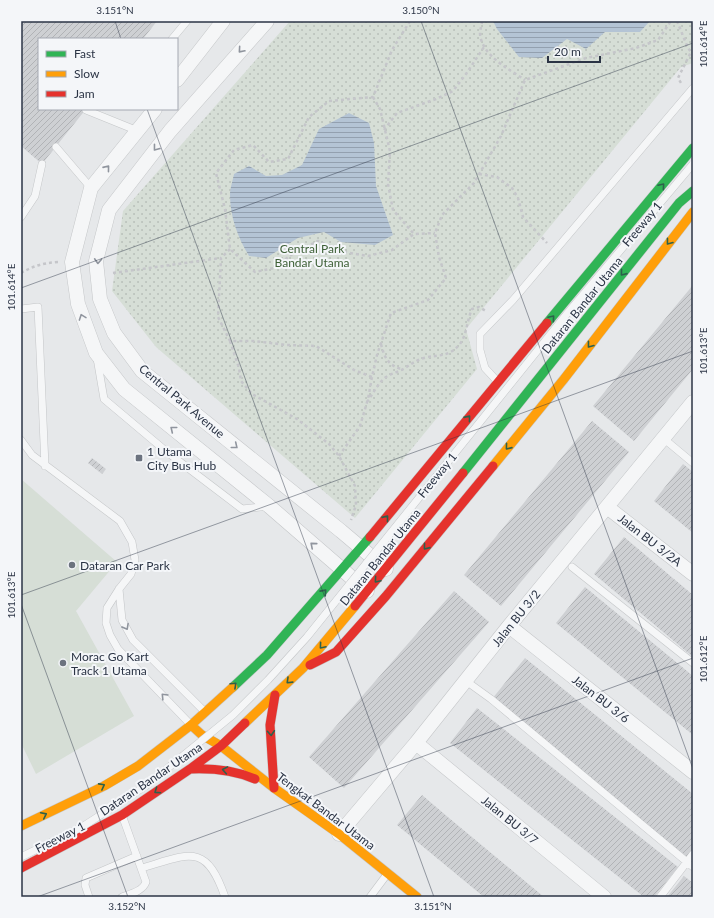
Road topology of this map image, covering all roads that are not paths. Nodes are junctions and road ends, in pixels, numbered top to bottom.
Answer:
1 (186, 21) edge
2 (223, 21) edge
3 (267, 21) edge
4 (173, 38) edge
5 (178, 79) edge
6 (692, 89) edge
7 (86, 110) edge
8 (151, 110) edge
9 (138, 131) junction
10 (56, 147) dead end
11 (693, 148) edge
12 (42, 164) dead end
13 (693, 164) edge
14 (91, 188) junction
15 (693, 190) edge
16 (692, 204) edge
17 (21, 216) edge
18 (626, 281) dead end
19 (21, 309) edge
20 (96, 353) junction
21 (498, 382) junction
22 (693, 402) edge
23 (663, 438) junction
24 (21, 440) edge
25 (693, 463) edge
26 (45, 466) junction
27 (269, 506) junction
28 (607, 507) junction
29 (427, 519) junction
30 (361, 548) junction
31 (572, 567) dead end
32 (386, 569) junction
33 (343, 570) junction
34 (693, 574) edge
35 (119, 589) junction
36 (367, 591) junction
37 (509, 626) junction
38 (693, 663) edge
39 (303, 668) junction
40 (466, 681) junction
41 (275, 695) junction
42 (209, 718) junction
43 (191, 725) junction
44 (416, 743) junction
45 (221, 746) junction
46 (190, 770) junction
47 (693, 772) edge
48 (274, 788) junction
49 (122, 815) junction
50 (21, 826) edge
51 (339, 834) junction
52 (693, 854) edge
53 (137, 856) junction
54 (21, 857) edge
55 (690, 864) edge
56 (21, 868) edge
57 (142, 868) junction
58 (388, 873) junction
59 (89, 897) edge
60 (122, 897) edge
61 (225, 897) edge
62 (370, 897) edge
63 (417, 897) edge
64 (604, 897) edge
65 (660, 897) edge

1 - 4 lane
2 - 5 street
3 -> 30 street, Central Park Avenue
6 - 21 lane
7 - 9 lane
8 - 9 street
14 -> 9 street
10 - 14 lane
21 -> 11 main road, Dataran Bandar Utama
12 - 17 lane
13 - 54 lane, Freeway 1, bridge
20 -> 14 street
15 -> 29 main road, Dataran Bandar Utama
16 -> 39 main road
18 - 29 lane
19 - 26 lane
27 -> 20 street
20 - 27 lane
30 -> 21 main road, Dataran Bandar Utama
22 - 23 street, Jalan BU 3/2
23 - 25 lane
23 - 28 street, Jalan BU 3/2
24 - 26 lane
26 - 35 lane
33 -> 27 street
28 - 34 street, Jalan BU 3/2A
28 - 37 street, Jalan BU 3/2
29 - 32 main road, Dataran Bandar Utama
30 - 32 street, Central Park Avenue
30 - 33 main road, Dataran Bandar Utama
31 - 38 lane
32 -> 36 main road, Dataran Bandar Utama
33 - 36 street
42 -> 33 main road, Dataran Bandar Utama
35 -> 42 lane
43 -> 35 lane
36 -> 39 main road, Dataran Bandar Utama
37 - 40 street, Jalan BU 3/2
37 - 47 street, Jalan BU 3/6
39 -> 41 main road, Dataran Bandar Utama
40 - 44 street, Jalan BU 3/2
40 - 55 lane
41 - 45 main road, Dataran Bandar Utama
41 -> 48 main road
42 - 43 main road, Dataran Bandar Utama
42 - 45 main road
43 - 45 main road, Tengkat Bandar Utama
50 -> 43 main road, Dataran Bandar Utama
44 - 51 street, Jalan BU 3/2
44 - 64 street, Jalan BU 3/7
45 - 46 main road, Dataran Bandar Utama
45 - 48 main road, Tengkat Bandar Utama
48 -> 46 main road
46 -> 49 main road, Dataran Bandar Utama
48 - 51 main road, Tengkat Bandar Utama
49 - 53 lane
49 - 56 main road, Dataran Bandar Utama
51 - 58 main road, Tengkat Bandar Utama
52 - 55 lane
53 - 57 lane
53 - 59 lane
55 - 65 lane
57 - 60 lane
57 - 61 lane
58 - 62 lane
58 - 63 main road, Tengkat Bandar Utama

